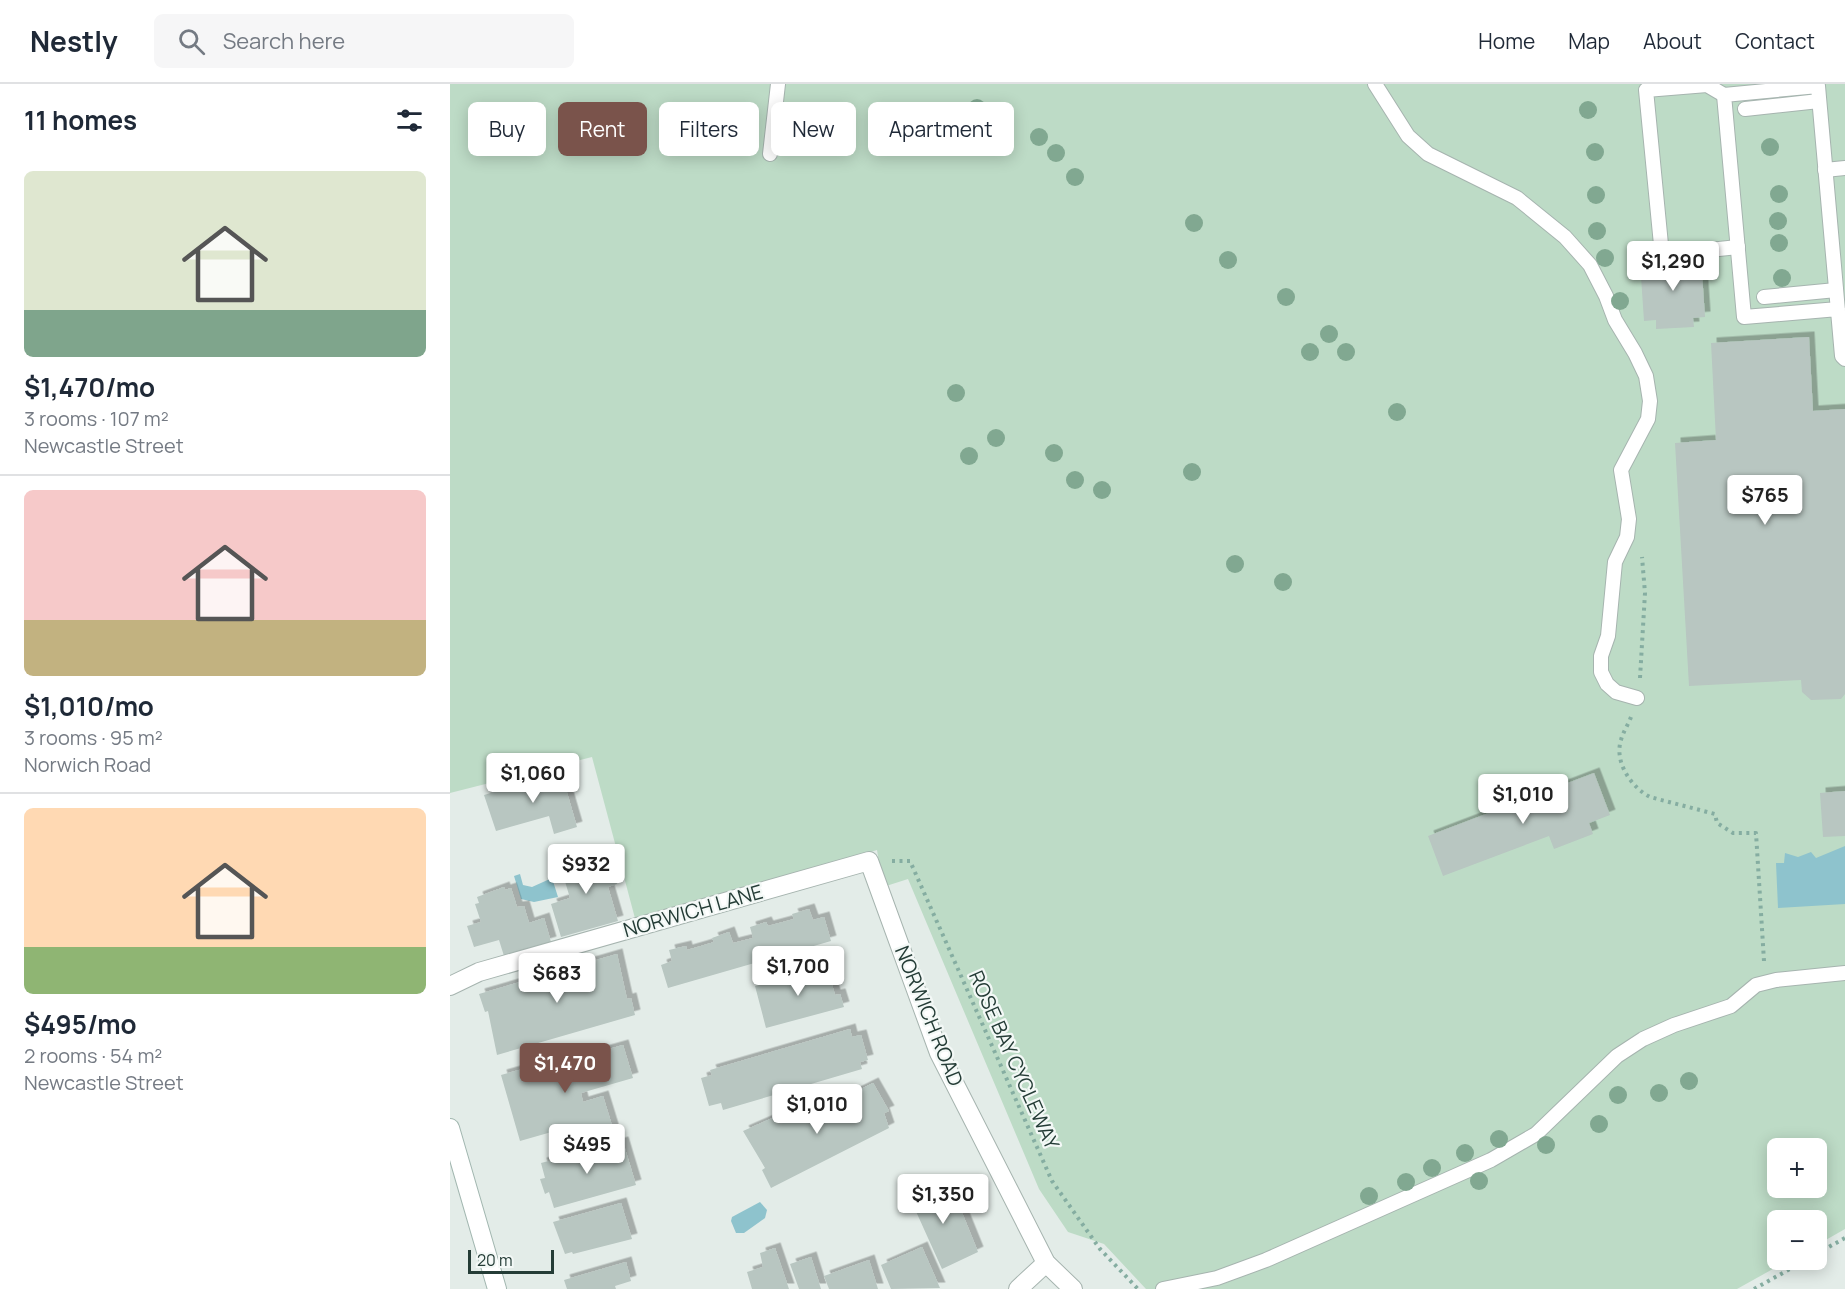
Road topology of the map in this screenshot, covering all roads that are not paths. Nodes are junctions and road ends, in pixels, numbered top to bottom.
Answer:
1 (778, 84) edge
2 (1375, 84) edge
3 (1724, 95) junction
4 (1819, 101) junction
5 (1745, 108) dead end
6 (770, 154) dead end
7 (1845, 168) edge
8 (1826, 170) junction
9 (1738, 247) junction
10 (1836, 290) junction
11 (1764, 297) dead end
12 (1838, 309) junction
13 (1845, 360) edge
14 (1637, 698) road end
15 (869, 861) joint
16 (1845, 973) edge
17 (450, 986) edge
18 (450, 1128) edge
19 (1046, 1263) junction
20 (497, 1289) edge
21 (1018, 1289) edge
22 (1073, 1289) edge
23 (1163, 1289) edge

1 - 6 lane
2 - 14 lane
3 - 4 lane
3 - 9 lane
3 - 9 lane
4 - 5 lane
4 - 8 lane
7 - 8 lane
8 - 10 lane
9 - 12 lane
10 - 11 lane
10 - 12 lane
12 - 13 lane
15 - 17 street, NORWICH LANE
15 - 19 street, NORWICH ROAD
16 - 23 lane
18 - 20 street
19 - 21 street
19 - 22 street, NORWICH ROAD

